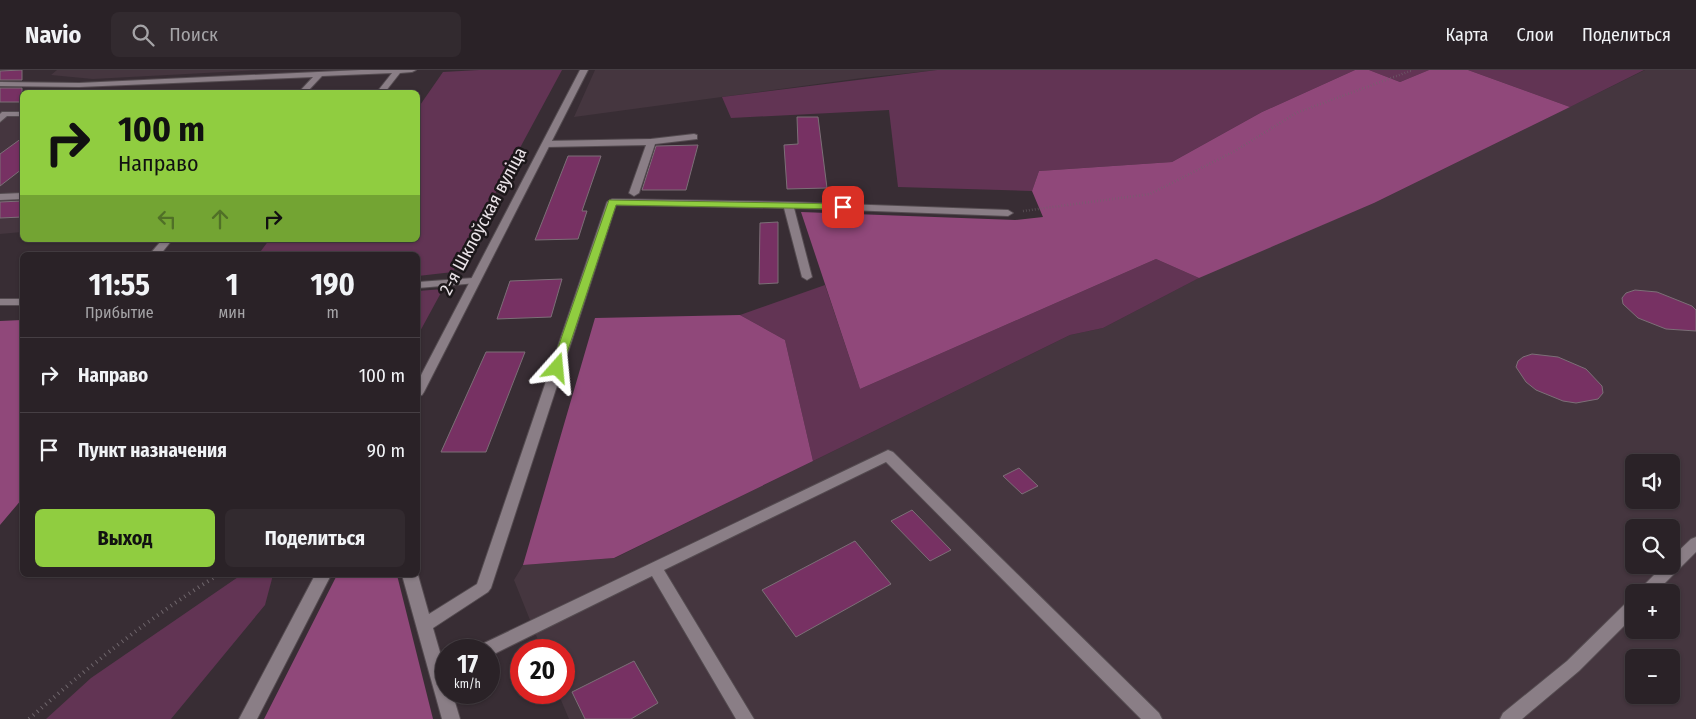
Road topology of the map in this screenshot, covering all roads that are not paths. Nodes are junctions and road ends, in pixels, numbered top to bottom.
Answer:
1 (167, 70) edge
2 (398, 70) edge
3 (412, 70) edge
4 (584, 70) edge
5 (276, 72) edge
6 (321, 73) junction
7 (155, 80) junction
8 (0, 84) edge
9 (79, 85) junction
10 (70, 90) edge
11 (305, 90) edge
12 (383, 90) edge
13 (20, 114) edge
14 (0, 119) edge
15 (694, 137) dead end
16 (651, 142) junction
17 (546, 144) junction
18 (634, 193) dead end
19 (20, 196) edge
20 (0, 197) edge
21 (788, 205) junction
22 (1008, 213) road end
23 (165, 242) edge
24 (157, 252) edge
25 (807, 277) dead end
26 (473, 281) junction
27 (420, 285) edge
28 (0, 302) edge
29 (20, 302) edge
30 (420, 388) edge
31 (1696, 543) edge
32 (655, 568) junction
33 (322, 577) edge
34 (411, 577) edge
35 (1655, 584) edge
36 (1625, 615) edge
37 (424, 626) junction
38 (500, 643) edge
39 (435, 654) edge
40 (448, 704) edge
41 (248, 719) edge
42 (451, 719) edge
43 (745, 719) edge
44 (1154, 719) edge
45 (1509, 719) edge

1 - 7 street
2 - 3 street
2 - 6 street
2 - 12 street
4 - 17 street, 2-я Шклоўская вуліца
5 - 6 street
5 - 7 street
6 - 11 street
7 - 9 street
8 - 9 street
9 - 10 street
13 - 14 street
15 - 16 street
16 - 17 street
16 - 18 street
17 - 26 street, 2-я Шклоўская вуліца
19 - 20 street
21 - 22 street
21 - 25 street
21 - 37 street
23 - 24 street
26 - 27 street
26 - 30 street, 2-я Шклоўская вуліца
28 - 29 street
31 - 35 street
32 - 38 street
32 - 43 street
32 - 44 street
33 - 41 street
34 - 37 street
36 - 45 street
37 - 39 street
40 - 42 street

